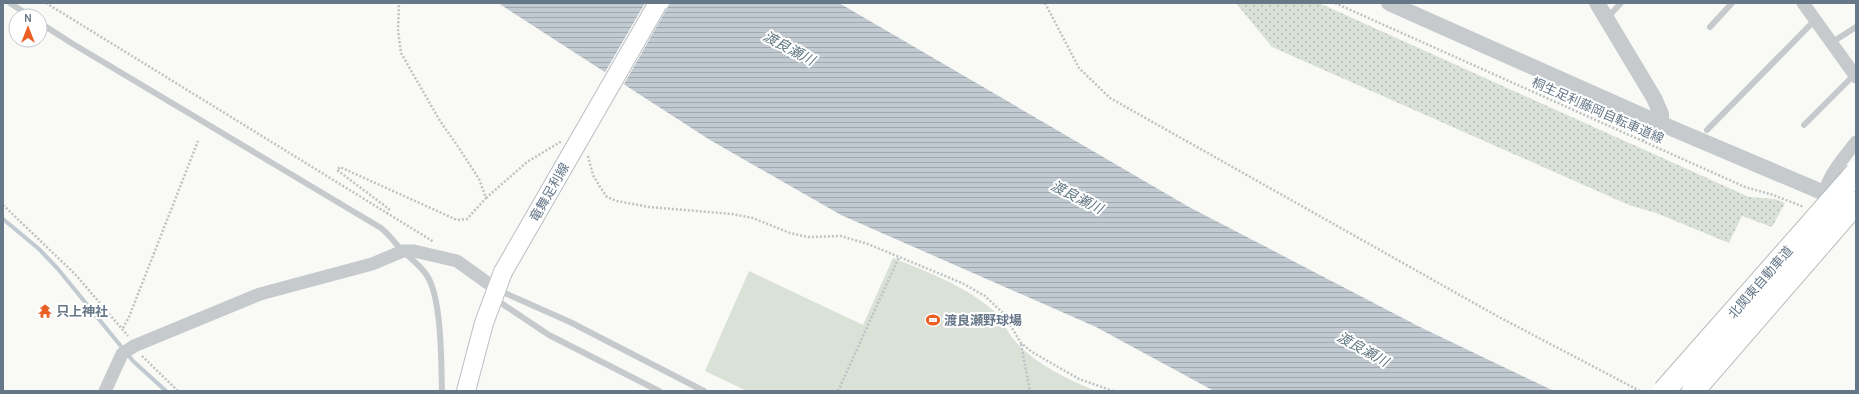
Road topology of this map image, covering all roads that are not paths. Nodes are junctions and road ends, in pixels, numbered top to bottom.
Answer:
1 (658, 3) edge
2 (1388, 3) edge
3 (1597, 3) edge
4 (1621, 3) edge
5 (1732, 3) edge
6 (1803, 3) edge
7 (1606, 18) junction
8 (1814, 21) junction
9 (1710, 27) dead end
10 (1856, 27) edge
11 (48, 28) edge
12 (1831, 43) junction
13 (1855, 76) edge
14 (1661, 124) junction
15 (1804, 125) dead end
16 (1707, 130) dead end
17 (1856, 142) edge
18 (1856, 173) edge
19 (1832, 174) junction
20 (1856, 183) edge
21 (1824, 194) junction
22 (1856, 203) edge
23 (1856, 207) edge
24 (403, 251) junction
25 (496, 289) junction
26 (105, 391) edge
27 (442, 391) edge
28 (466, 391) edge
29 (659, 391) edge
30 (704, 391) edge
31 (1664, 391) edge
32 (1693, 391) edge

1 - 25 main road, 竜舞足利線, bridge
2 - 14 street
3 - 7 street
4 - 7 lane
5 - 9 lane
6 - 8 street
7 - 14 street
8 - 12 street
8 - 16 lane
10 - 12 lane
11 - 24 lane
12 - 13 street
13 - 15 lane
14 - 21 street
17 - 19 street
18 - 31 highway, 北関東自動車道, bridge
19 - 20 lane
19 - 21 street
21 - 23 street
22 - 32 highway, 北関東自動車道, bridge
24 - 25 street
24 - 26 street
24 - 27 lane
25 - 28 main road, 竜舞足利線
25 - 29 lane
25 - 30 lane

